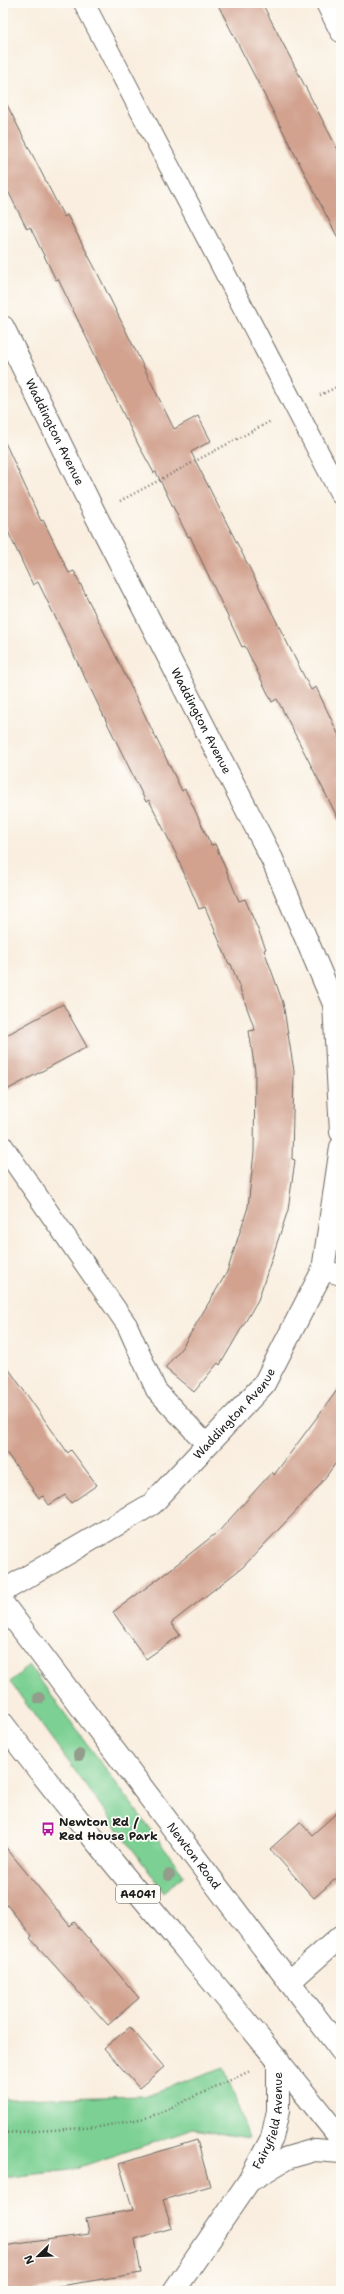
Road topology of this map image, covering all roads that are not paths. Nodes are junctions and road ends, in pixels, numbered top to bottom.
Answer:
1 (84, 3) edge
2 (327, 3) edge
3 (341, 31) edge
4 (3, 327) edge
5 (341, 495) edge
6 (341, 1132) edge
7 (3, 1146) edge
8 (341, 1148) edge
9 (332, 1273) edge
10 (207, 1445) junction
11 (3, 1591) edge
12 (3, 1604) edge
13 (3, 1711) edge
14 (9, 1732) edge
15 (341, 1936) edge
16 (289, 1982) junction
17 (341, 2050) edge
18 (278, 2059) junction
19 (341, 2139) edge
20 (341, 2152) edge
21 (249, 2181) junction
22 (174, 2291) edge

1 - 5 lane
2 - 3 main road
4 - 6 main road, Waddington Avenue
7 - 10 lane
8 - 9 main road, Waddington Avenue
9 - 10 main road, Waddington Avenue
10 - 11 main road, Waddington Avenue
12 - 16 main road, Newton Road
13 - 14 main road
14 - 18 main road, A4041
15 - 16 main road
16 - 17 main road, Newton Road
18 - 19 main road, A4041
18 - 21 main road, Fairyfield Avenue
20 - 21 main road, Fairyfield Avenue
21 - 22 main road, Fairyfield Avenue

